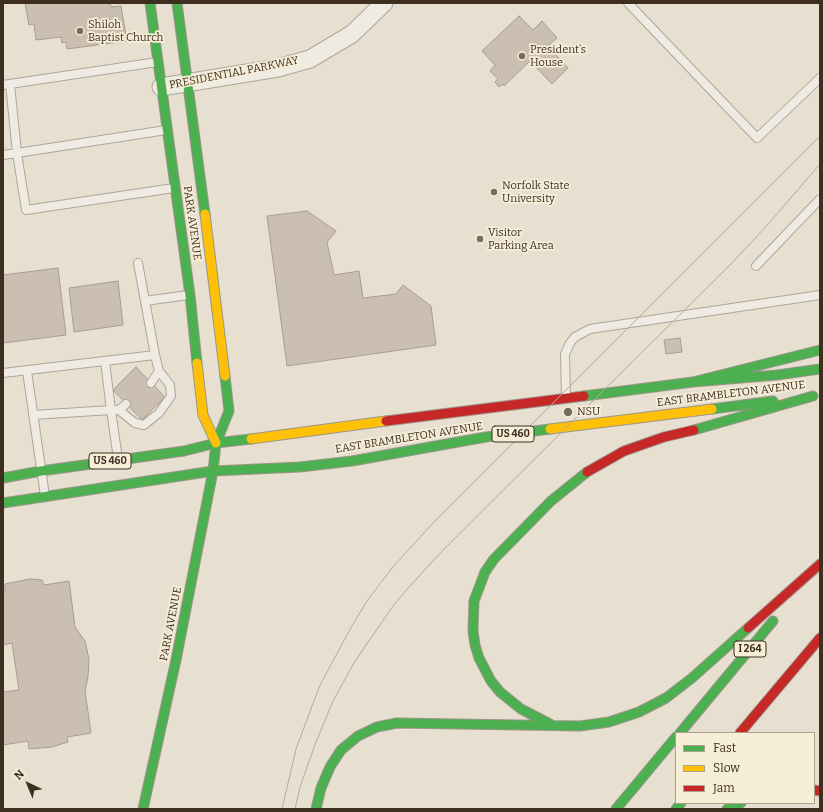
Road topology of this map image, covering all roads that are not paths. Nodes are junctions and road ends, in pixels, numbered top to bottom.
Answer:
1 (150, 3) edge
2 (178, 3) edge
3 (384, 3) edge
4 (628, 3) edge
5 (158, 62) junction
6 (820, 78) edge
7 (188, 83) junction
8 (7, 84) edge
9 (162, 87) junction
10 (167, 130) junction
11 (17, 153) junction
12 (3, 155) edge
13 (175, 188) junction
14 (820, 199) edge
15 (138, 263) dead end
16 (756, 266) dead end
17 (190, 295) junction
18 (820, 295) edge
19 (146, 301) junction
20 (820, 350) edge
21 (155, 355) junction
22 (105, 361) junction
23 (820, 369) edge
24 (26, 371) junction
25 (159, 371) junction
26 (3, 374) edge
27 (151, 382) dead end
28 (693, 382) junction
29 (817, 396) edge
30 (566, 398) junction
31 (126, 404) dead end
32 (115, 410) junction
33 (33, 415) junction
34 (216, 443) junction
35 (118, 460) junction
36 (41, 471) junction
37 (213, 471) junction
38 (3, 478) edge
39 (45, 497) junction
40 (3, 503) edge
41 (820, 565) edge
42 (820, 638) edge
43 (553, 726) junction
44 (681, 732) edge
45 (741, 732) edge
46 (675, 738) edge
47 (739, 804) edge
48 (143, 809) edge
49 (316, 809) edge
50 (616, 809) edge
51 (727, 809) edge

1 - 5 main road, PARK AVENUE
2 - 7 main road, PARK AVENUE
3 - 7 street, PRESIDENTIAL PARKWAY
4 - 6 lane
5 - 8 lane
5 - 9 main road, PARK AVENUE
7 - 9 street, PRESIDENTIAL PARKWAY
7 - 34 main road, PARK AVENUE
8 - 11 lane
9 - 10 main road, PARK AVENUE
10 - 11 lane
10 - 13 main road, PARK AVENUE
11 - 12 lane
11 - 13 lane
13 - 17 main road, PARK AVENUE
14 - 16 lane
15 - 19 lane
17 - 19 lane
17 - 34 main road, PARK AVENUE
18 - 30 lane
19 - 21 lane
20 - 28 main road
21 - 22 lane
21 - 25 lane
22 - 24 lane
22 - 32 lane
23 - 28 main road, EAST BRAMBLETON AVENUE / US 460
24 - 26 lane
24 - 33 lane
25 - 27 lane
25 - 32 lane
28 - 30 main road, EAST BRAMBLETON AVENUE / US 460
29 - 37 main road, EAST BRAMBLETON AVENUE / US 460
29 - 43 main road
30 - 34 main road, EAST BRAMBLETON AVENUE / US 460
31 - 32 lane
32 - 33 lane
32 - 35 lane
33 - 36 lane
34 - 35 main road, EAST BRAMBLETON AVENUE / US 460
34 - 37 main road, PARK AVENUE
35 - 36 main road, EAST BRAMBLETON AVENUE / US 460
36 - 38 main road, EAST BRAMBLETON AVENUE / US 460
36 - 39 lane
37 - 39 main road, EAST BRAMBLETON AVENUE / US 460
37 - 48 main road, PARK AVENUE
39 - 40 main road, EAST BRAMBLETON AVENUE / US 460
41 - 43 main road
41 - 44 main road, I 264
42 - 45 main road
43 - 49 main road
46 - 50 main road
47 - 51 main road

